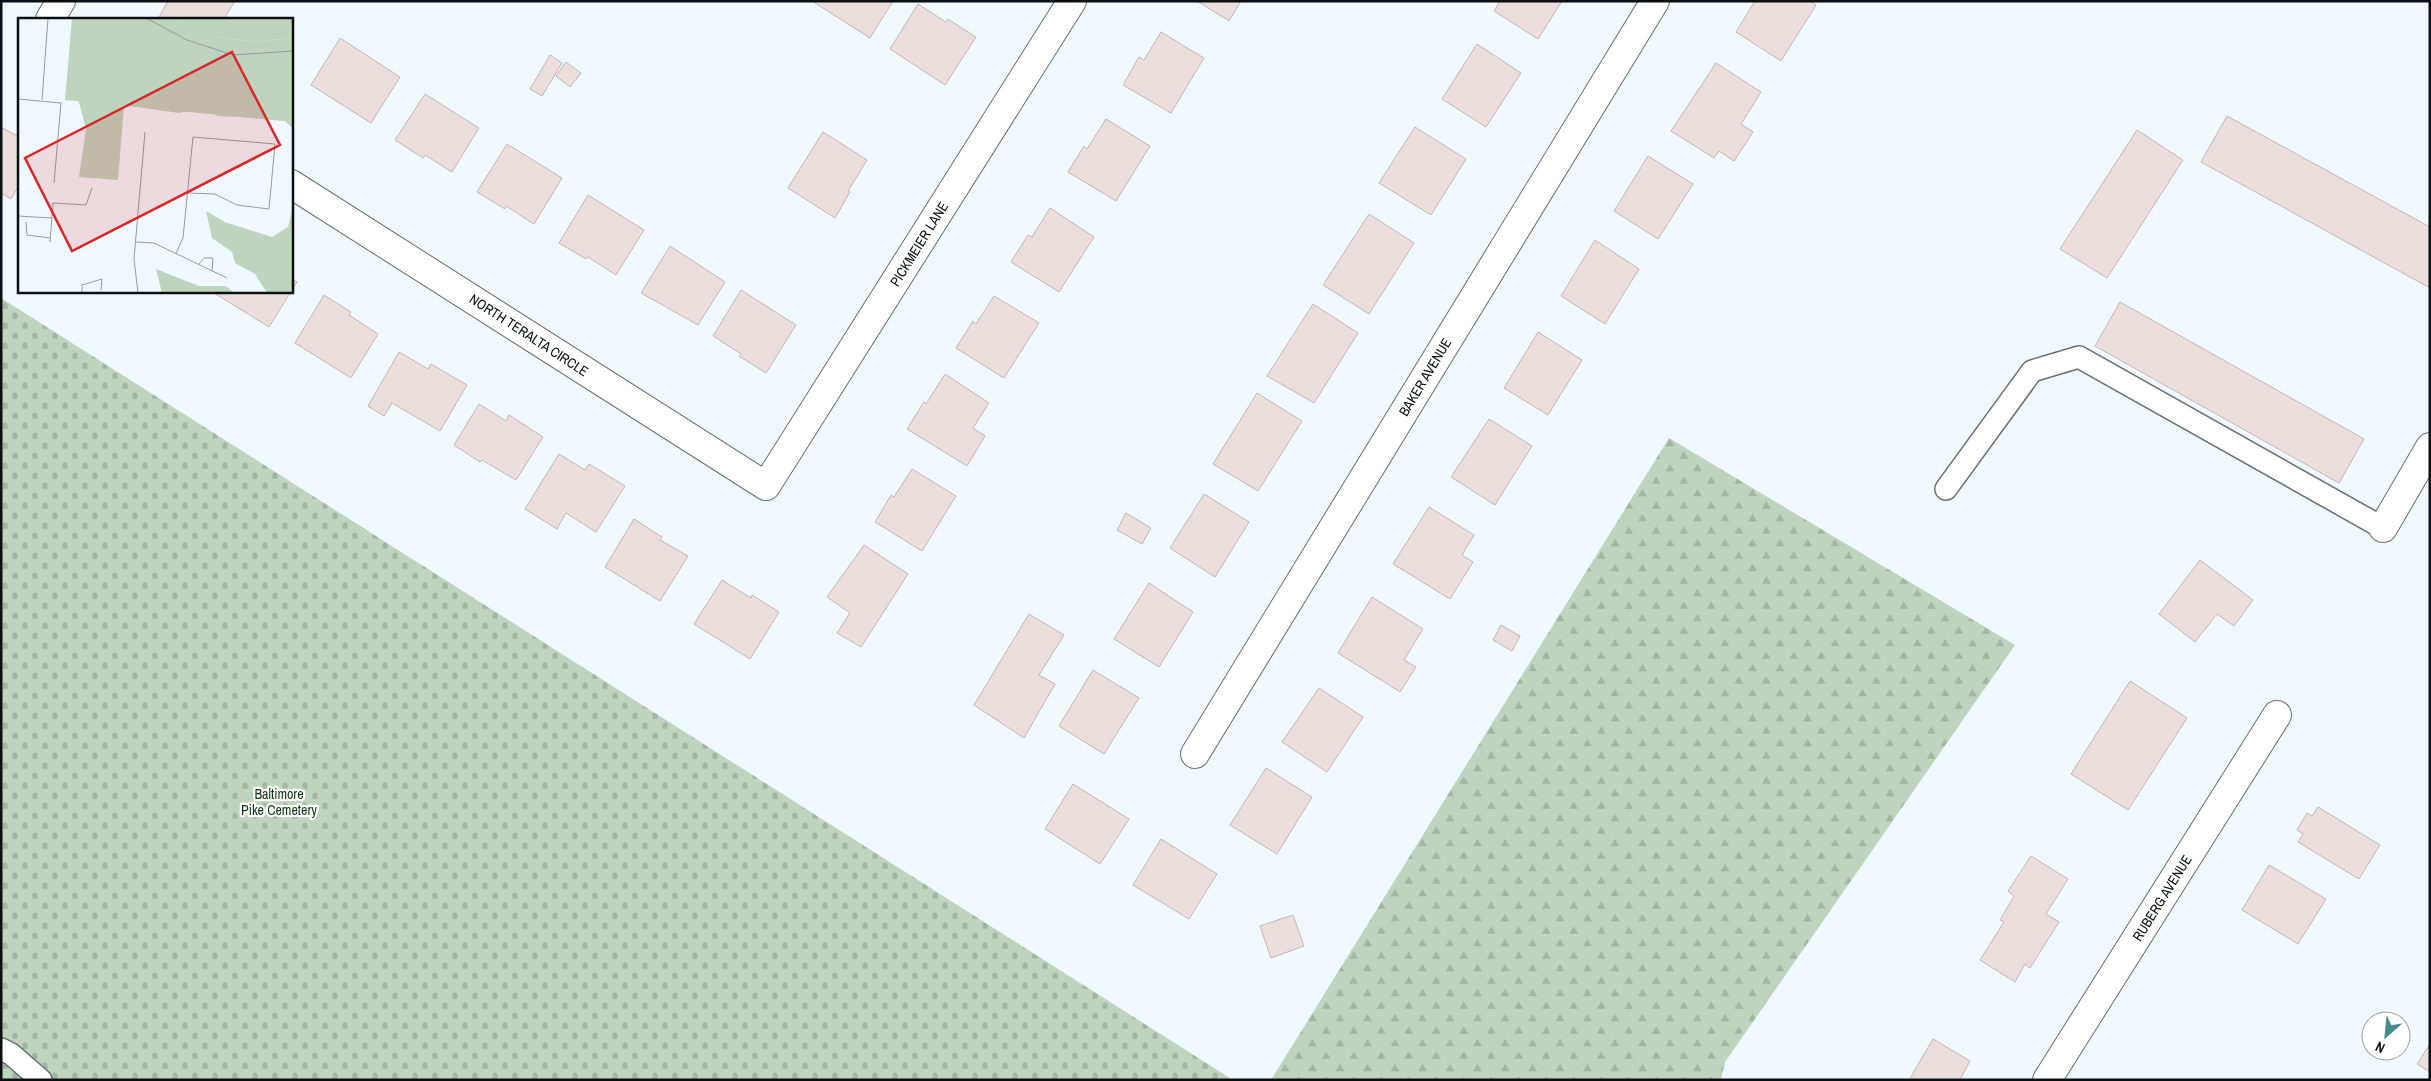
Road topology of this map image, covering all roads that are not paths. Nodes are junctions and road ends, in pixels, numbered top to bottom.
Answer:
1 (61, 1) edge
2 (1072, 1) edge
3 (1655, 1) edge
4 (51, 18) edge
5 (292, 185) edge
6 (2430, 447) edge
7 (766, 486) joint
8 (1946, 489) dead end
9 (2383, 528) joint
10 (2277, 715) dead end
11 (1195, 754) dead end
12 (1, 1049) edge
13 (41, 1080) edge
14 (2047, 1080) edge

1 - 4 street
2 - 7 street, PICKMEIER LANE
3 - 11 street, BAKER AVENUE
5 - 7 street, NORTH TERALTA CIRCLE
6 - 9 street
8 - 9 lane
10 - 14 street, RUBERG AVENUE
12 - 13 lane

